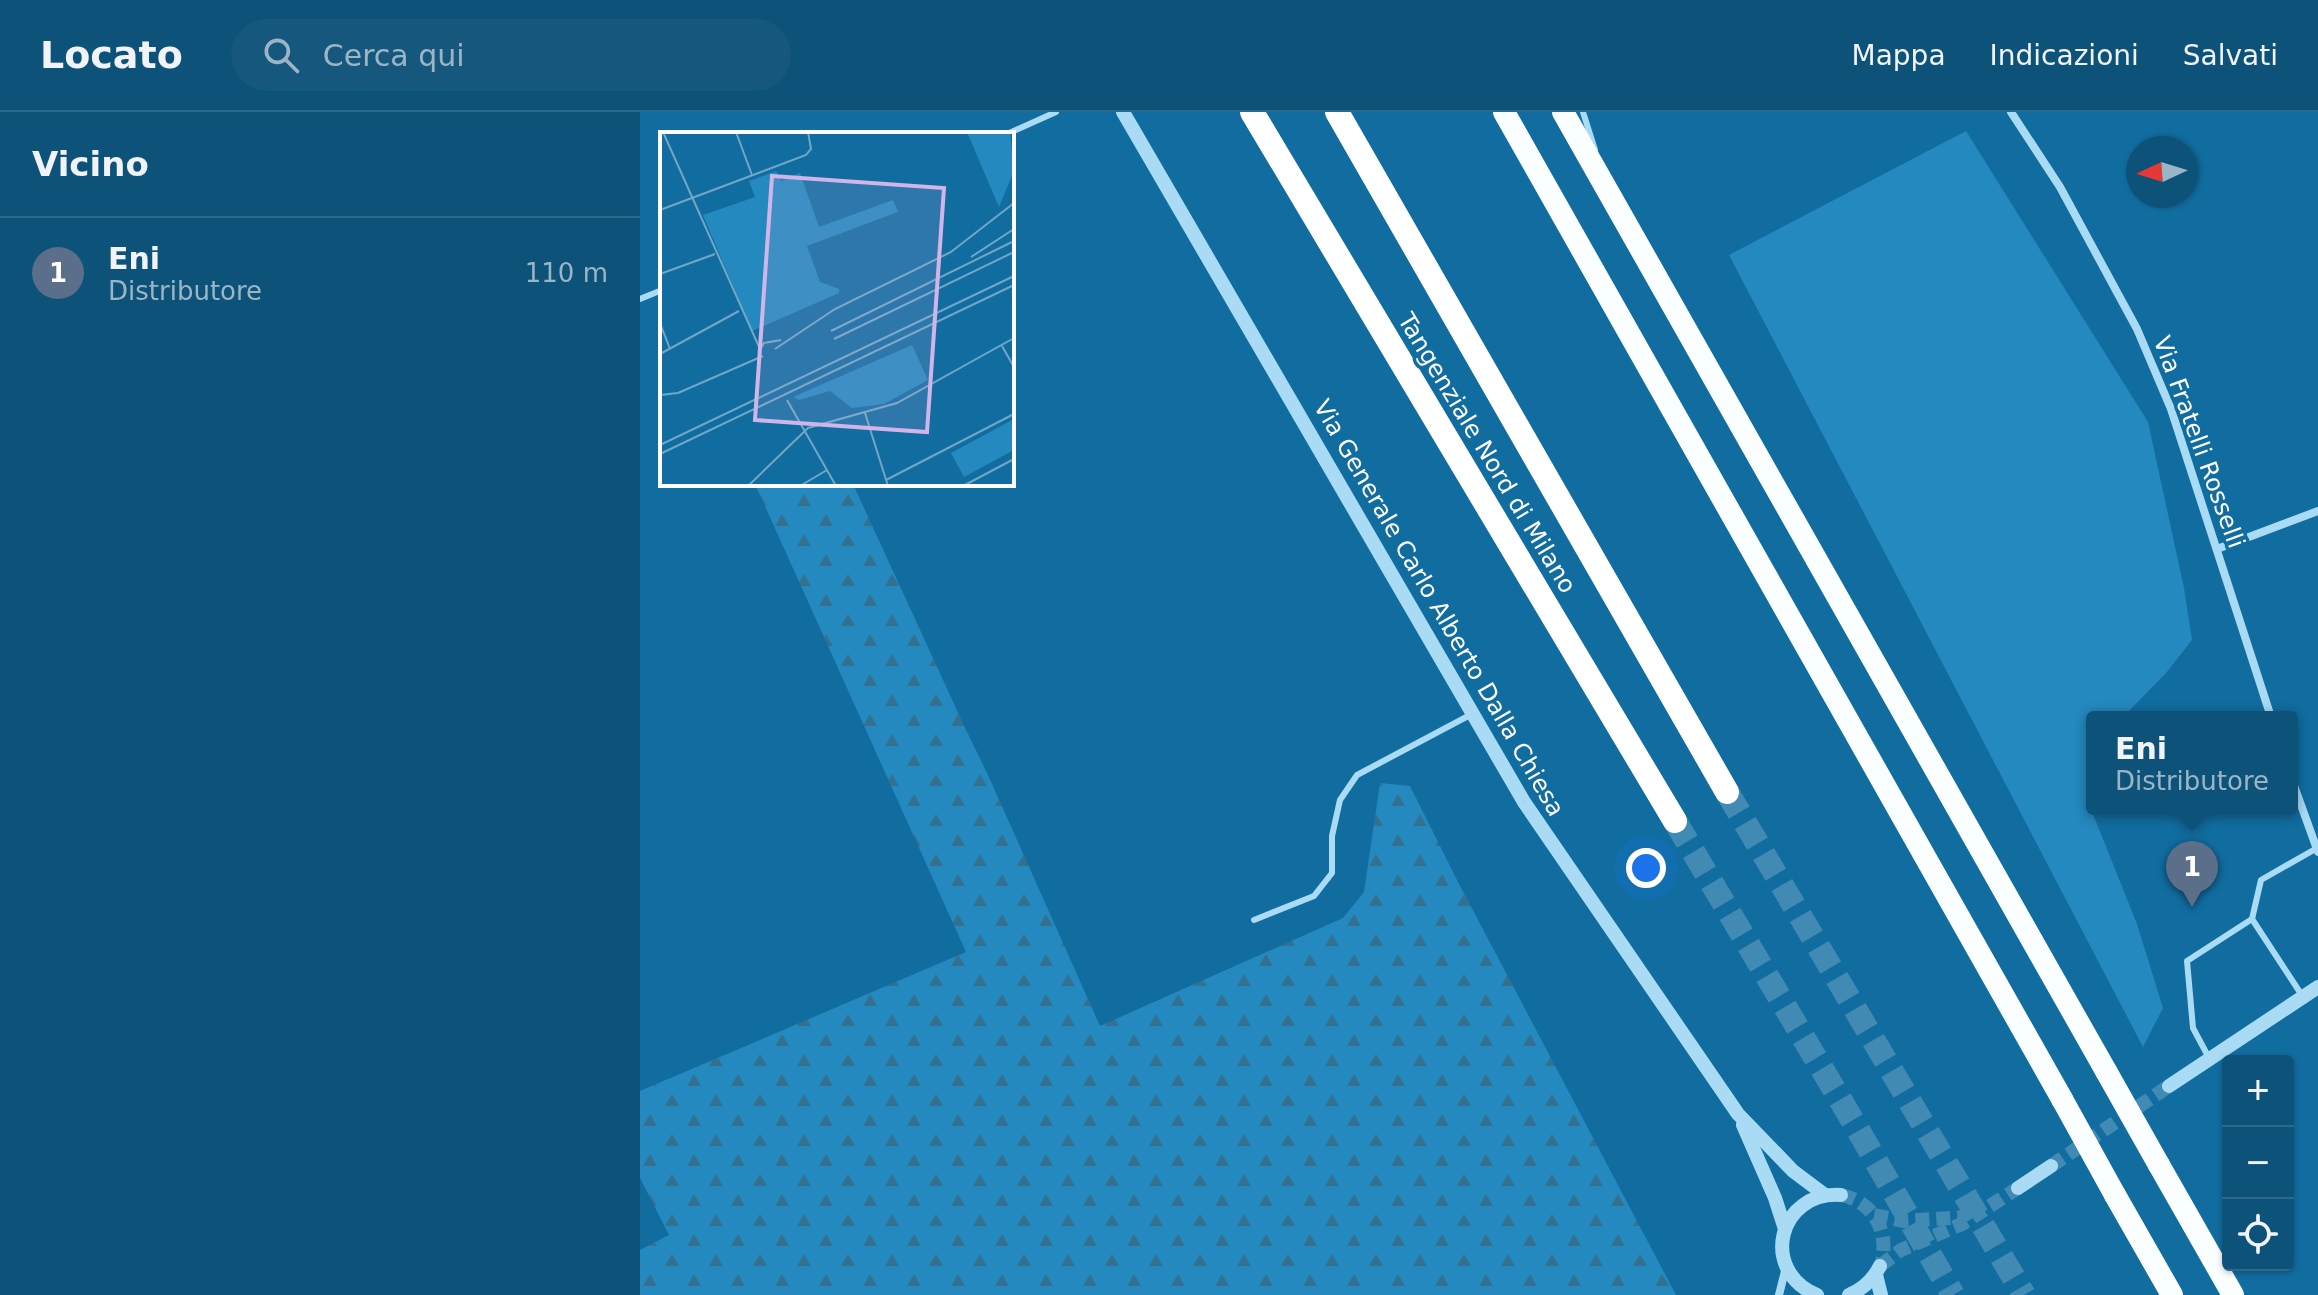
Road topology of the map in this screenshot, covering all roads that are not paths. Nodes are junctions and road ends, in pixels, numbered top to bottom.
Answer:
1 (1056, 112) edge
2 (1123, 112) edge
3 (1250, 112) edge
4 (1337, 112) edge
5 (1504, 112) edge
6 (1563, 112) edge
7 (1583, 112) edge
8 (2011, 112) edge
9 (1011, 132) edge
10 (1610, 195) junction
11 (660, 291) edge
12 (640, 299) edge
13 (2318, 511) edge
14 (2217, 549) junction
15 (2269, 711) edge
16 (1472, 714) junction
17 (1727, 792) tunnel mouth
18 (2298, 797) edge
19 (1675, 821) tunnel mouth
20 (2317, 850) edge
21 (2252, 919) junction
22 (1254, 920) dead end
23 (2318, 987) edge
24 (2303, 997) junction
25 (2210, 1059) junction
26 (2169, 1086) tunnel mouth
27 (1738, 1114) junction
28 (2051, 1166) tunnel mouth
29 (2018, 1188) tunnel mouth
30 (1825, 1195) junction
31 (1841, 1195) tunnel mouth
32 (1785, 1229) junction
33 (1786, 1266) junction
34 (1779, 1295) edge
35 (1817, 1295) edge
36 (1849, 1295) edge
37 (1881, 1295) edge
38 (2172, 1295) edge
39 (2233, 1295) edge

1 - 9 lane
2 - 16 street, Via Generale Carlo Alberto Dalla Chiesa
3 - 19 highway, Tangenziale Nord di Milano
4 - 17 highway, Tangenziale Nord di Milano
5 - 38 highway, bridge
6 - 10 highway
7 - 10 lane
8 - 14 street, Via Fratelli Rosselli
10 - 39 highway, bridge
11 - 12 lane
13 - 14 street
14 - 15 street, Via Fratelli Rosselli
16 - 22 lane
16 - 27 street, Via Generale Carlo Alberto Dalla Chiesa
18 - 20 street
20 - 21 lane
21 - 24 lane
21 - 25 lane
23 - 24 street
24 - 25 street
25 - 26 street
27 - 30 street, Via Generale Carlo Alberto Dalla Chiesa
27 - 32 street, Via Generale Carlo Alberto Dalla Chiesa
28 - 29 street
30 - 31 street
30 - 32 street
32 - 33 street, Via Generale Carlo Alberto Dalla Chiesa
33 - 34 street
33 - 35 street
36 - 37 street

